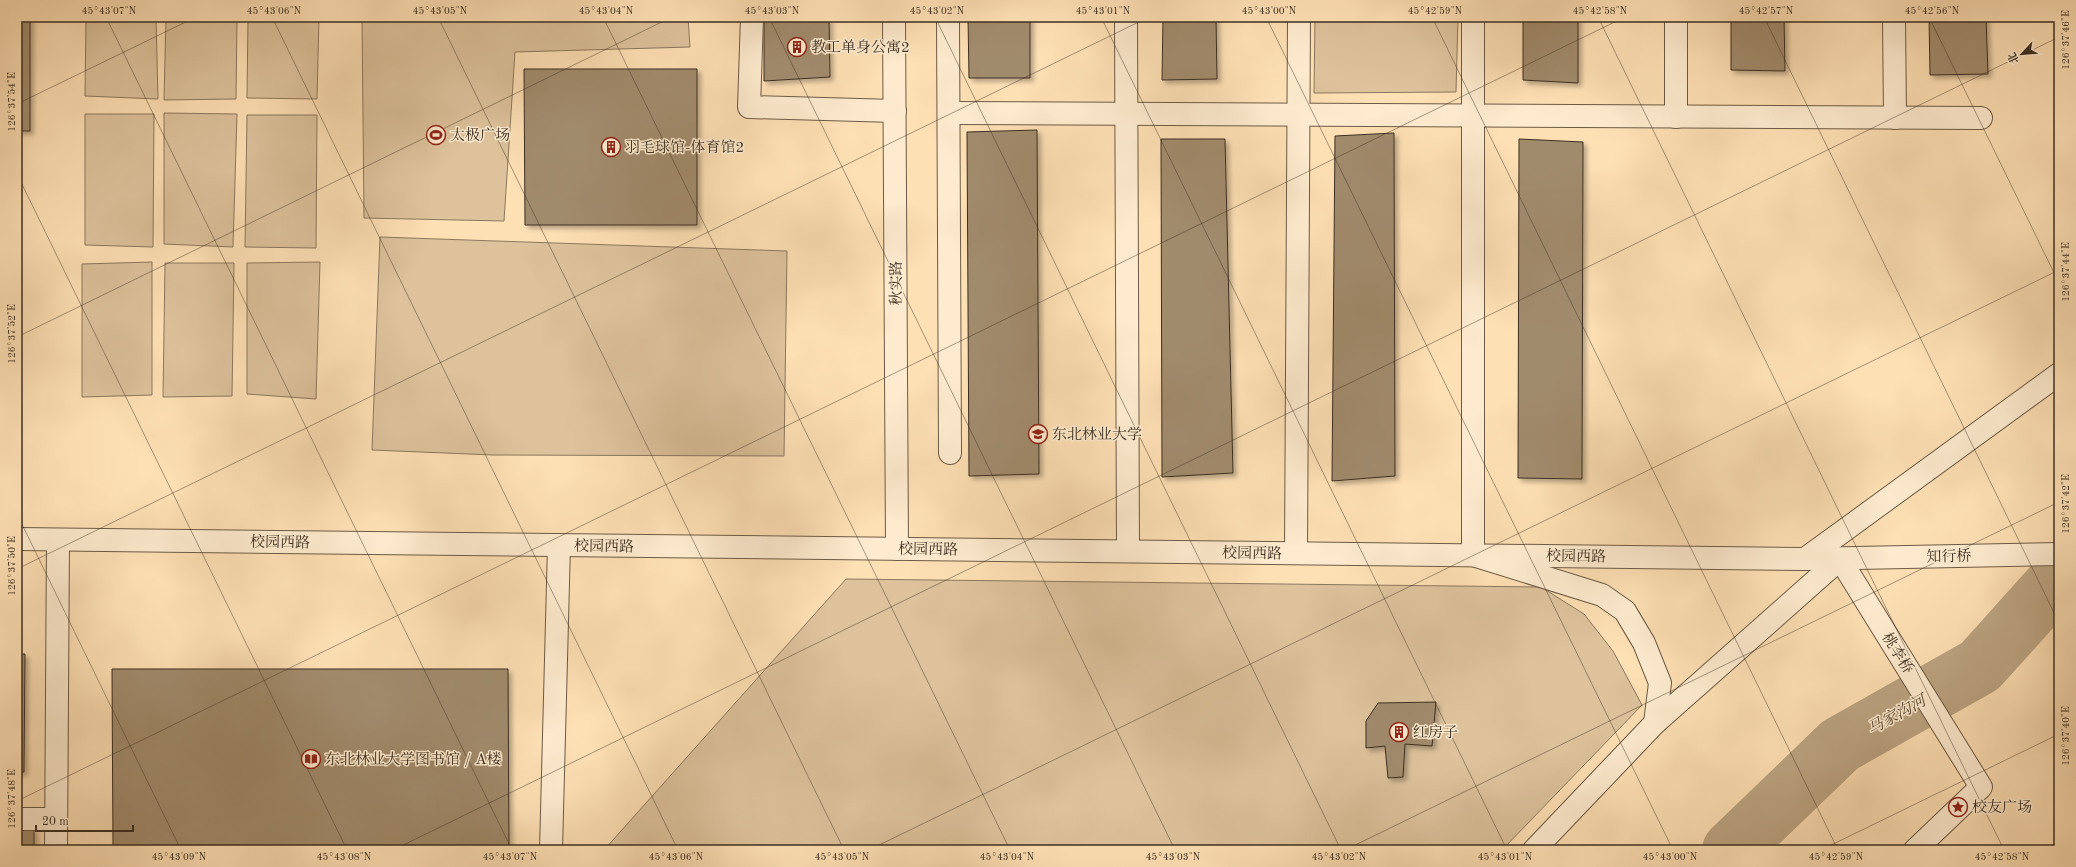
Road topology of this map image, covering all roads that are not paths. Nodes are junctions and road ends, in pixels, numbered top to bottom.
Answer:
1 (752, 17) edge
2 (894, 17) edge
3 (948, 17) edge
4 (1126, 17) edge
5 (1299, 17) edge
6 (1473, 17) edge
7 (1676, 17) edge
8 (1894, 17) edge
9 (895, 111) junction
10 (950, 113) junction
11 (1126, 114) junction
12 (1298, 115) junction
13 (1473, 116) junction
14 (1676, 117) junction
15 (1895, 118) junction
16 (1981, 118) dead end
17 (2059, 374) edge
18 (950, 453) dead end
19 (17, 539) edge
20 (58, 540) junction
21 (559, 545) junction
22 (896, 548) junction
23 (1128, 551) junction
24 (1296, 553) junction
25 (2059, 554) edge
26 (1473, 555) junction
27 (1805, 559) junction
28 (1840, 559) junction
29 (1656, 723) junction
30 (17, 819) edge
31 (56, 819) junction
32 (56, 850) edge
33 (551, 850) edge
34 (1534, 850) edge
35 (1915, 850) edge

1 - 9 street
2 - 9 street, 秋实路
3 - 10 street
4 - 11 street
5 - 12 street
6 - 13 street
7 - 14 street
8 - 15 street
9 - 22 street, 秋实路
10 - 11 street
10 - 18 street
11 - 12 street
11 - 23 street
12 - 13 street
12 - 24 street
13 - 14 street
13 - 26 street
14 - 15 street
15 - 16 street
17 - 27 street
19 - 20 street, 校园西路
20 - 21 street, 校园西路
20 - 31 street
21 - 22 street, 校园西路
21 - 33 street
22 - 23 street, 校园西路
23 - 24 street, 校园西路
24 - 26 street, 校园西路
25 - 28 street, 知行桥
26 - 27 street, 校园西路
26 - 29 street
27 - 28 street, 校园西路
28 - 29 street
28 - 35 street, 桃李桥
29 - 34 street
30 - 31 street
31 - 32 street

